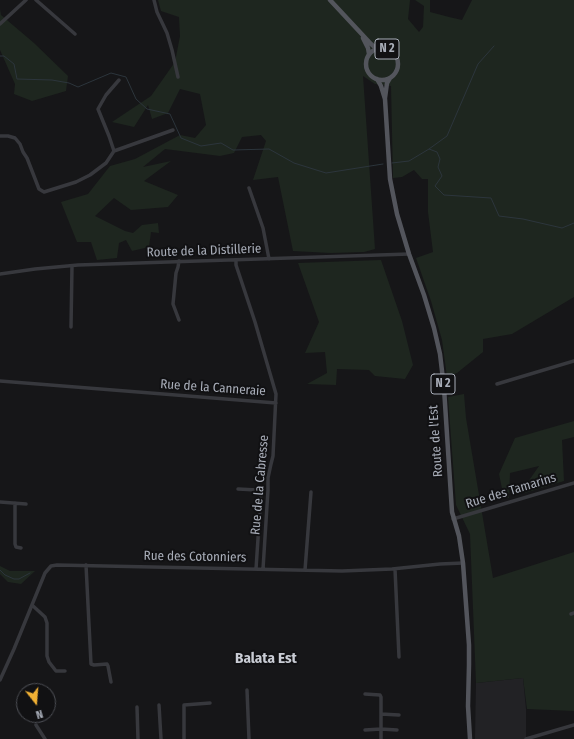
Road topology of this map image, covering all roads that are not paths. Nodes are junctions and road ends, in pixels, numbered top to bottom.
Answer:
1 (26, 0) edge
2 (36, 0) edge
3 (154, 0) edge
4 (330, 0) edge
5 (0, 24) edge
6 (360, 33) junction
7 (76, 34) dead end
8 (377, 49) junction
9 (369, 54) junction
10 (178, 77) dead end
11 (390, 78) junction
12 (377, 79) junction
13 (119, 80) dead end
14 (385, 99) junction
15 (173, 130) dead end
16 (0, 136) edge
17 (114, 151) junction
18 (250, 188) dead end
19 (409, 254) junction
20 (269, 259) junction
21 (236, 260) junction
22 (179, 261) junction
23 (72, 266) junction
24 (0, 274) edge
25 (179, 320) dead end
26 (71, 327) dead end
27 (574, 361) edge
28 (0, 381) edge
29 (497, 384) dead end
30 (276, 403) junction
31 (574, 483) edge
32 (238, 490) dead end
33 (311, 492) dead end
34 (0, 502) edge
35 (15, 503) junction
36 (26, 504) dead end
37 (454, 519) junction
38 (21, 548) dead end
39 (463, 563) junction
40 (86, 565) junction
41 (394, 568) junction
42 (256, 569) junction
43 (263, 569) junction
44 (305, 570) junction
45 (32, 605) junction
46 (399, 657) dead end
47 (65, 671) dead end
48 (0, 680) edge
49 (111, 682) dead end
50 (247, 690) dead end
51 (365, 694) dead end
52 (210, 703) dead end
53 (159, 705) dead end
54 (137, 707) dead end
55 (381, 714) junction
56 (399, 715) dead end
57 (36, 725) dead end
58 (574, 725) edge
59 (381, 729) junction
60 (365, 730) dead end
61 (397, 730) dead end
62 (45, 739) edge
63 (138, 739) edge
64 (161, 739) edge
65 (184, 739) edge
66 (249, 739) edge
67 (380, 739) edge
68 (470, 739) edge
69 (526, 739) edge

1 - 5 street
2 - 7 street
3 - 10 street
4 - 6 main road, N 2
6 - 8 main road, N 2
6 - 9 main road, N 2
8 - 9 main road, N 2
8 - 11 main road, N 2
9 - 12 main road, N 2
11 - 12 main road, N 2
11 - 14 main road, Route de l'Est / N 2
12 - 14 main road, Route de l'Est / N 2
13 - 17 street
14 - 19 main road, Route de l'Est / N 2
15 - 17 street
16 - 17 street
18 - 20 street
19 - 20 street, Route de la Distillerie
19 - 37 main road, Route de l'Est / N 2
20 - 21 street, Route de la Distillerie
21 - 22 street, Route de la Distillerie
21 - 30 street, Rue de la Canneraie
22 - 23 street, Route de la Distillerie
22 - 25 street
23 - 24 street, Route de la Distillerie
23 - 26 street
27 - 29 street
28 - 30 street, Rue de la Canneraie
30 - 43 street, Rue de la Cabresse
31 - 37 street, Rue des Tamarins
32 - 42 street
33 - 44 street
34 - 35 street
35 - 36 street
35 - 38 street
37 - 39 main road, Route de l'Est / N 2
39 - 41 street, Rue des Cotonniers
39 - 68 main road, Route de l'Est / N 2
40 - 42 street, Rue des Cotonniers
40 - 45 street, Rue des Cotonniers
40 - 49 street
41 - 44 street, Rue des Cotonniers
41 - 46 street
42 - 43 street, Rue des Cotonniers
43 - 44 street, Rue des Cotonniers
45 - 47 street
45 - 48 street, Rue des Cotonniers
50 - 66 street
51 - 55 street
52 - 65 street
53 - 64 street
54 - 63 street
55 - 56 street
55 - 59 street
57 - 62 street
58 - 69 street
59 - 60 street
59 - 61 street
59 - 67 street

